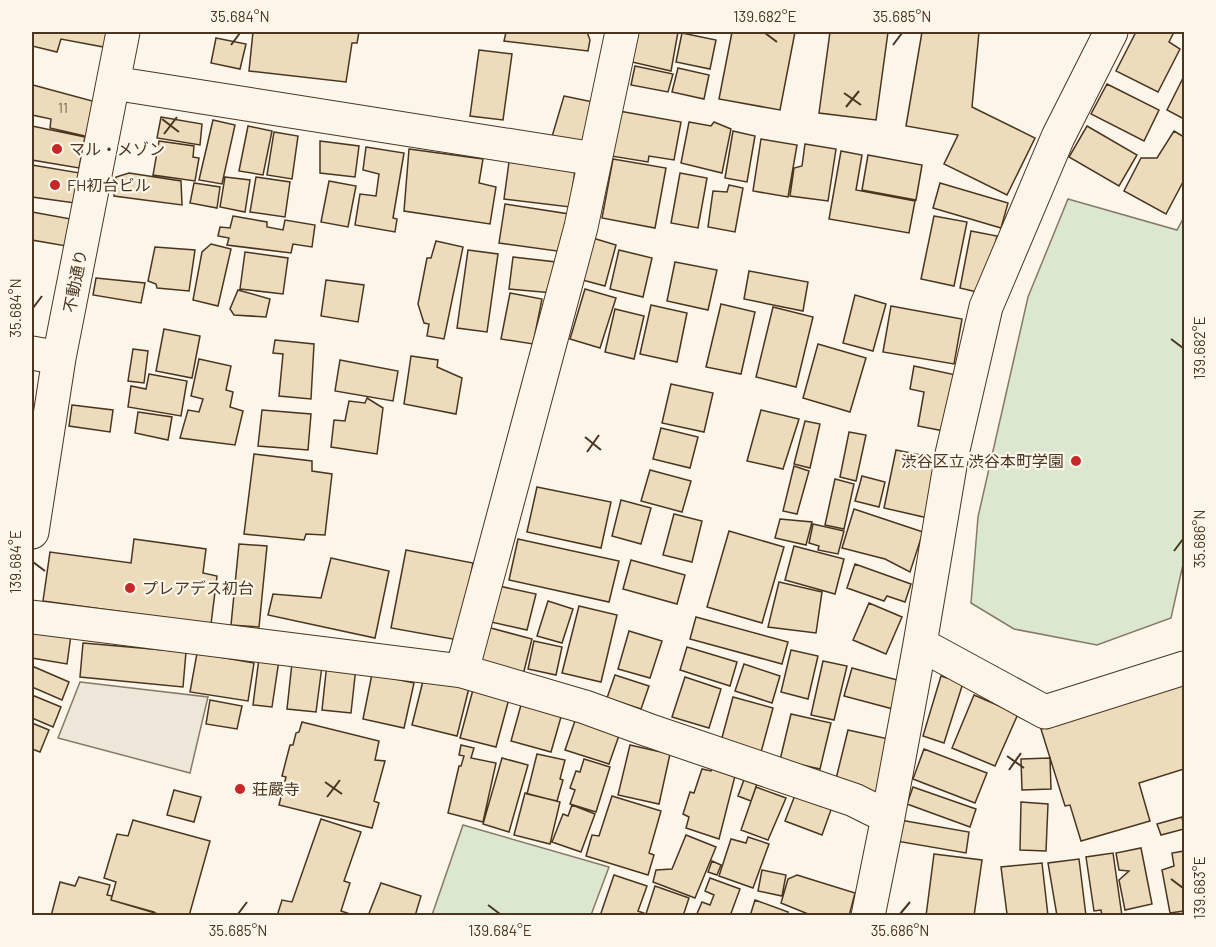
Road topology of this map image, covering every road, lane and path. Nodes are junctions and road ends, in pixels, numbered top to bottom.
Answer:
1 (123, 32) edge
2 (622, 32) edge
3 (1111, 32) edge
4 (113, 83) junction
5 (595, 159) junction
6 (45, 356) edge
7 (32, 532) edge
8 (32, 617) edge
9 (920, 644) junction
10 (1185, 668) edge
11 (462, 671) junction
12 (888, 817) junction
13 (867, 915) edge

1 - 4 street, 不動通り
2 - 5 street
3 - 9 street
4 - 5 street
4 - 6 street, 不動通り
5 - 11 street
6 - 7 street, 不動通り
8 - 11 street
9 - 10 street
9 - 12 street
11 - 12 street
12 - 13 street

